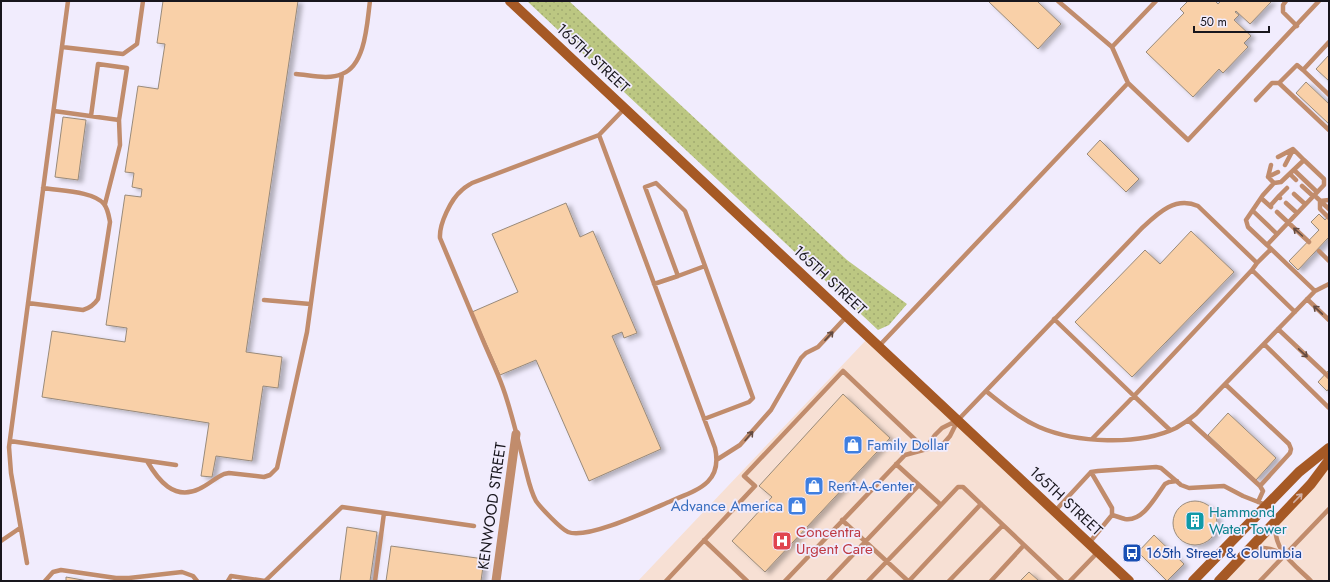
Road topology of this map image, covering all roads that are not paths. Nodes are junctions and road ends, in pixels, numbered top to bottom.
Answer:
1 (68, 1) edge
2 (143, 1) edge
3 (370, 1) edge
4 (510, 1) edge
5 (1058, 1) edge
6 (1156, 1) edge
7 (1286, 1) edge
8 (1319, 1) edge
9 (1297, 26) junction
10 (1329, 42) edge
11 (62, 47) junction
12 (1112, 47) junction
13 (1303, 70) junction
14 (296, 74) dead end
15 (342, 74) junction
16 (1128, 83) junction
17 (1279, 83) junction
18 (1329, 95) edge
19 (1256, 100) dead end
20 (625, 108) junction
21 (54, 111) junction
22 (91, 116) junction
23 (119, 120) junction
24 (1329, 130) edge
25 (599, 135) junction
26 (1293, 149) junction
27 (1278, 157) dead end
28 (1304, 160) junction
29 (1285, 164) dead end
30 (1271, 165) dead end
31 (1294, 170) junction
32 (1278, 172) dead end
33 (1290, 174) junction
34 (1268, 177) junction
35 (1296, 180) dead end
36 (1281, 182) junction
37 (1274, 183) junction
38 (1302, 186) dead end
39 (43, 188) junction
40 (1294, 194) dead end
41 (1314, 194) junction
42 (1261, 198) junction
43 (1329, 200) edge
44 (1320, 201) junction
45 (1286, 203) dead end
46 (105, 204) junction
47 (1305, 204) junction
48 (1329, 209) edge
49 (1253, 211) junction
50 (1277, 212) dead end
51 (1297, 213) junction
52 (1329, 218) edge
53 (1287, 222) junction
54 (1277, 234) junction
55 (1310, 242) dead end
56 (1267, 245) junction
57 (1271, 249) junction
58 (1319, 251) dead end
59 (1329, 261) edge
60 (1257, 264) junction
61 (705, 266) junction
62 (1252, 270) junction
63 (678, 276) junction
64 (654, 284) junction
65 (1329, 284) edge
66 (1315, 291) junction
67 (1307, 299) junction
68 (264, 300) dead end
69 (28, 303) junction
70 (310, 304) junction
71 (1295, 312) junction
72 (847, 316) junction
73 (1054, 319) junction
74 (1329, 320) edge
75 (1278, 329) junction
76 (1264, 344) junction
77 (879, 346) junction
78 (1329, 378) edge
79 (1225, 384) junction
80 (986, 391) junction
81 (1134, 396) junction
82 (1329, 408) edge
83 (704, 419) junction
84 (958, 420) junction
85 (1188, 420) junction
86 (1170, 430) junction
87 (516, 434) junction
88 (1092, 439) junction
89 (10, 441) junction
90 (1329, 448) edge
91 (925, 449) junction
92 (718, 459) junction
93 (1329, 460) edge
94 (147, 461) junction
95 (896, 464) junction
96 (176, 465) dead end
97 (1091, 472) junction
98 (1176, 481) junction
99 (919, 485) junction
100 (1260, 486) junction
101 (1262, 503) junction
102 (981, 504) junction
103 (941, 505) junction
104 (1329, 509) edge
105 (1055, 511) junction
106 (384, 513) junction
107 (1112, 515) junction
108 (842, 520) junction
109 (1276, 521) junction
110 (1003, 525) junction
111 (474, 526) dead end
112 (20, 528) junction
113 (704, 540) junction
114 (1, 541) edge
115 (865, 542) junction
116 (1089, 543) junction
117 (1024, 545) junction
118 (1248, 550) junction
119 (1098, 552) junction
120 (1285, 555) junction
121 (887, 561) junction
122 (27, 563) dead end
123 (45, 581) edge
124 (197, 581) edge
125 (228, 581) edge
126 (375, 581) edge
127 (496, 581) edge
128 (666, 581) edge
129 (747, 581) edge
130 (785, 581) edge
131 (828, 581) edge
132 (868, 581) edge
133 (908, 581) edge
134 (949, 581) edge
135 (991, 581) edge
136 (1062, 581) edge
137 (1070, 581) edge
138 (1129, 581) edge
139 (1193, 581) edge
140 (1219, 581) edge
141 (1260, 581) edge
142 (1311, 581) edge

1 - 11 lane
2 - 11 lane
3 - 15 lane
4 - 20 main road, 165TH STREET
5 - 12 lane
6 - 12 lane
7 - 9 lane
8 - 9 lane
9 - 16 lane
10 - 13 lane
11 - 21 lane
12 - 16 lane
13 - 17 lane
13 - 18 lane
14 - 15 lane
15 - 70 lane
16 - 77 lane
17 - 19 lane
17 - 24 lane
20 - 25 lane
20 - 72 main road, 165TH STREET
21 - 22 lane
21 - 39 lane
22 - 23 lane
22 - 23 lane
23 - 46 lane
25 - 64 lane
25 - 87 lane
26 - 27 lane
26 - 28 lane
26 - 29 lane
28 - 31 lane
28 - 41 lane
30 - 34 lane
31 - 33 lane
31 - 41 lane
32 - 34 lane
33 - 35 lane
33 - 36 lane
34 - 37 lane
36 - 37 lane
36 - 42 lane
37 - 42 lane
38 - 41 lane
39 - 46 lane
39 - 69 lane
40 - 47 lane
41 - 44 lane
41 - 47 lane
42 - 49 lane
43 - 44 lane
44 - 48 lane
44 - 52 lane
45 - 51 lane
46 - 69 lane
47 - 51 lane
49 - 54 lane
49 - 56 lane
50 - 53 lane
51 - 53 lane
53 - 54 lane
55 -> 53 lane
54 - 56 lane
56 - 57 lane
57 - 60 lane
57 - 66 lane
58 - 59 lane
60 - 62 lane
60 - 73 lane
61 - 63 lane
61 - 63 lane
61 - 83 lane
62 - 71 lane
62 - 81 lane
63 - 64 lane
64 - 83 lane
65 - 66 lane
66 - 67 lane
67 - 71 lane
74 -> 67 lane
68 - 70 lane
69 - 89 lane
70 - 94 lane
71 - 75 lane
72 - 77 main road, 165TH STREET
92 -> 72 lane
73 - 80 lane
73 - 81 lane
75 - 76 lane
75 -> 78 lane
76 - 79 lane
76 - 82 lane
77 - 84 main road, 165TH STREET
79 - 85 lane
79 - 100 lane
80 - 84 lane
80 - 88 lane
81 - 86 lane
81 - 88 lane
83 - 92 lane
84 - 91 lane
84 - 91 lane
84 - 105 main road, 165TH STREET
85 - 86 lane
85 - 100 lane
86 - 88 lane
87 - 92 lane
87 - 127 street, KENWOOD STREET
89 - 94 lane
89 - 112 lane
90 - 101 main road
91 - 95 lane
91 - 113 lane
109 -> 93 main road
94 - 96 lane
95 - 99 lane
95 - 108 lane
97 - 98 lane
97 - 105 lane
97 - 107 lane
98 - 101 lane
98 - 107 lane
99 - 103 lane
99 - 115 lane
100 - 101 lane
101 - 139 main road
102 - 103 lane
102 - 110 lane
102 - 133 lane
103 - 121 lane
104 - 120 lane
105 - 116 main road, 165TH STREET
106 - 111 lane
106 - 125 lane
106 - 126 lane
107 - 116 lane
108 - 115 lane
108 - 130 lane
109 - 118 main road
109 - 120 lane
110 - 117 lane
110 - 134 lane
112 - 114 lane
112 - 122 lane
113 - 128 lane
113 - 129 lane
115 - 121 lane
115 - 131 lane
116 - 119 main road, 165TH STREET
117 - 135 lane
117 - 136 lane
118 - 120 lane
118 - 140 main road
119 - 137 lane
119 - 138 main road, 165TH STREET
120 - 141 lane
120 - 142 lane
121 - 132 lane
121 - 133 lane
123 - 124 lane

